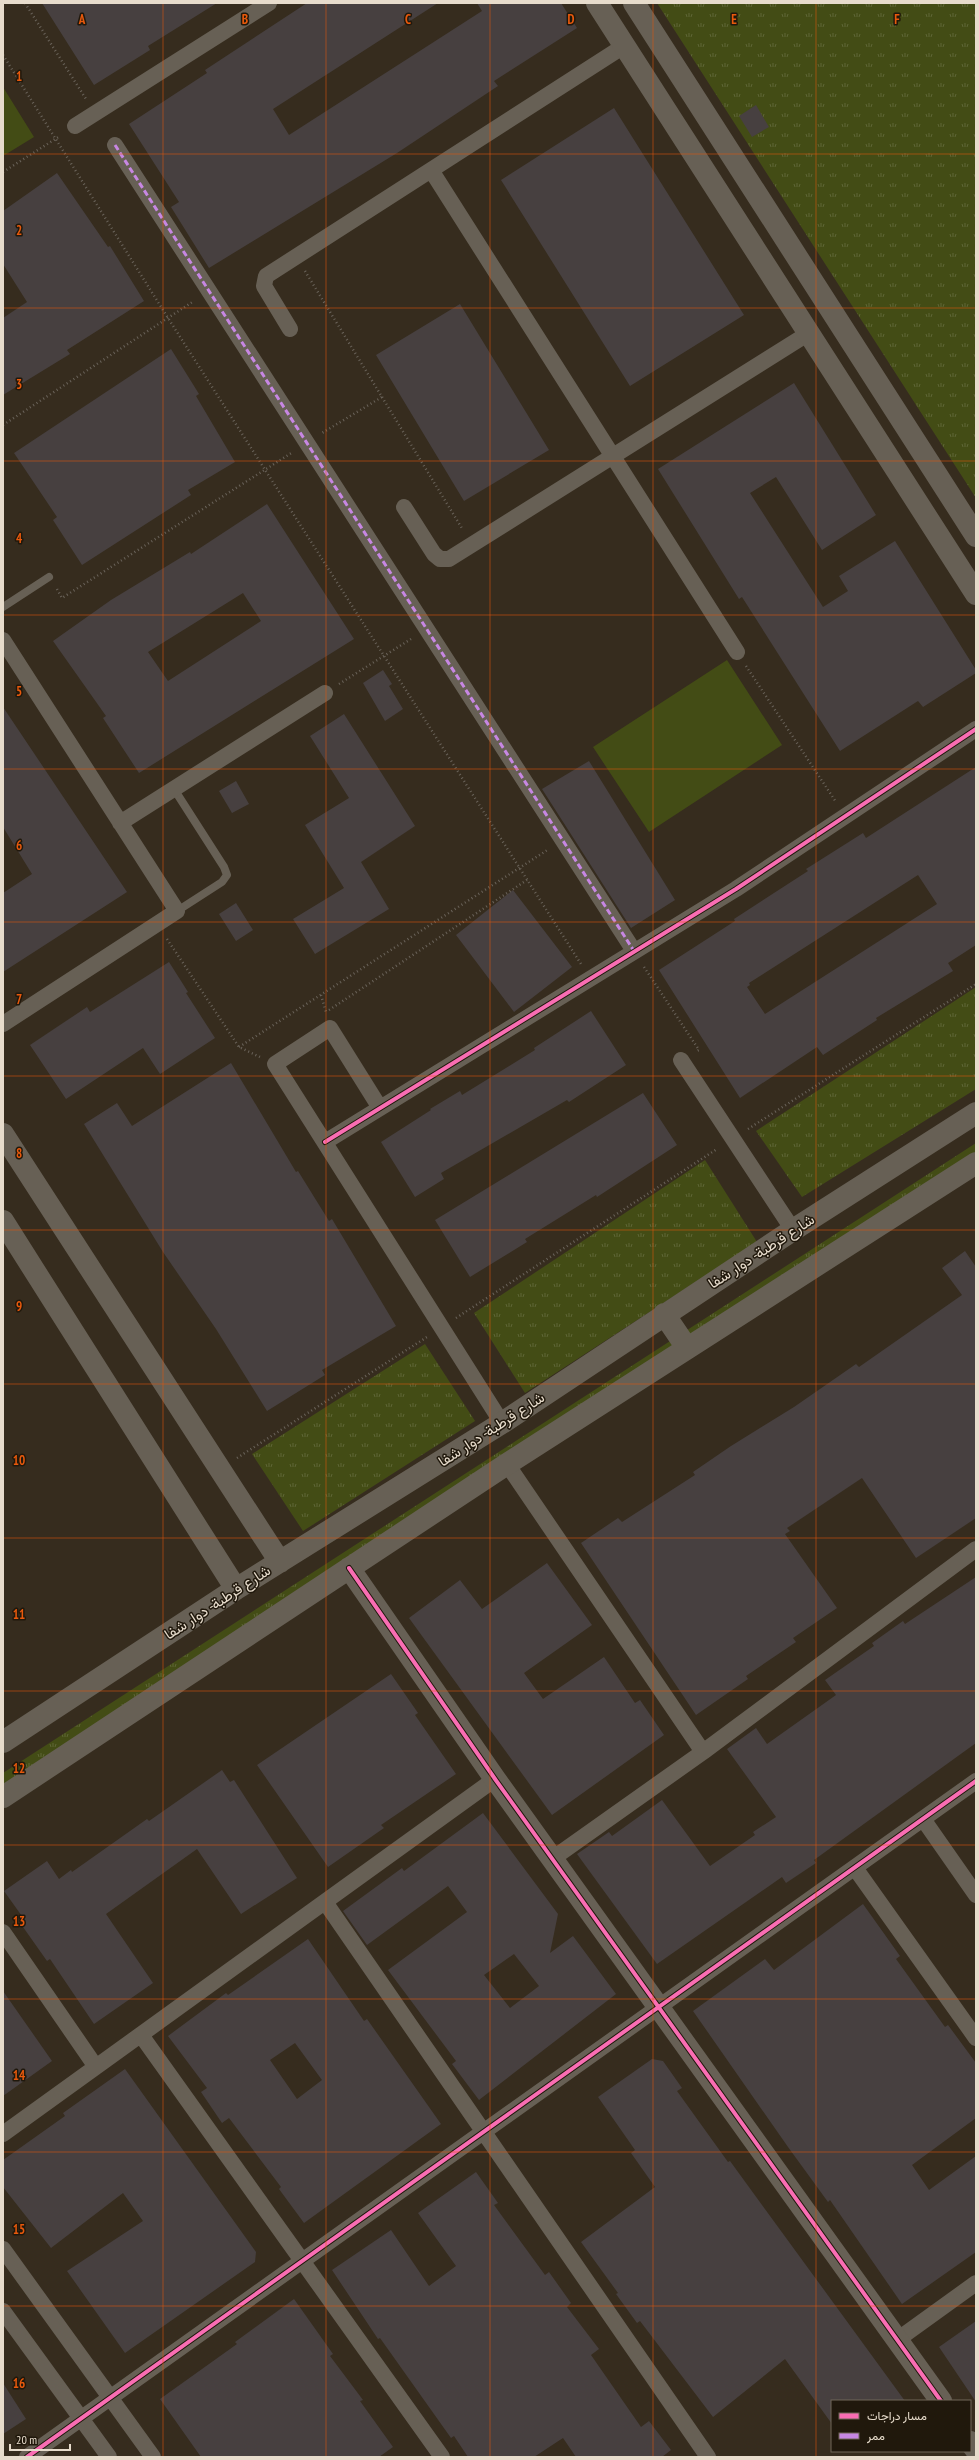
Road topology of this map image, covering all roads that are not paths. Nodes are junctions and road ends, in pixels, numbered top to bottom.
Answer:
1 (269, 3) edge
2 (597, 3) edge
3 (634, 3) edge
4 (651, 30) junction
5 (624, 46) junction
6 (75, 126) road end
7 (115, 145) dead end
8 (431, 170) junction
9 (836, 317) junction
10 (290, 329) dead end
11 (809, 333) junction
12 (614, 456) junction
13 (404, 507) dead end
14 (976, 536) edge
15 (49, 577) road end
16 (976, 594) edge
17 (3, 607) edge
18 (3, 640) edge
19 (737, 652) road end
20 (326, 693) road end
21 (976, 729) edge
22 (174, 789) junction
23 (120, 823) junction
24 (177, 911) junction
25 (634, 951) junction
26 (3, 1024) edge
27 (681, 1060) road end
28 (380, 1108) junction
29 (976, 1113) edge
30 (3, 1134) edge
31 (325, 1142) junction
32 (976, 1164) edge
33 (3, 1222) edge
34 (793, 1230) junction
35 (664, 1314) junction
36 (687, 1348) junction
37 (502, 1423) junction
38 (506, 1464) junction
39 (976, 1548) edge
40 (280, 1562) junction
41 (349, 1568) junction
42 (236, 1589) junction
43 (3, 1742) edge
44 (703, 1752) junction
45 (495, 1779) junction
46 (976, 1781) edge
47 (3, 1797) edge
48 (923, 1819) junction
49 (552, 1860) junction
50 (855, 1868) junction
51 (976, 1895) edge
52 (325, 1902) junction
53 (3, 1932) edge
54 (659, 2007) junction
55 (141, 2035) junction
56 (976, 2038) edge
57 (96, 2067) junction
58 (484, 2132) junction
59 (3, 2134) edge
60 (3, 2249) edge
61 (302, 2261) junction
62 (976, 2283) edge
63 (3, 2311) edge
64 (897, 2340) junction
65 (110, 2398) junction
66 (940, 2400) edge
67 (81, 2419) junction
68 (27, 2457) edge
69 (109, 2457) edge
70 (153, 2457) edge
71 (442, 2457) edge
72 (708, 2457) edge

1 - 6 street
2 - 5 street
3 - 4 street
4 - 5 street
4 - 9 street
5 - 8 street
5 - 11 street
7 - 25 street
8 - 10 street
8 - 12 street
9 - 11 street
9 - 14 street
11 - 12 street
11 - 16 street
12 - 13 street
12 - 19 street
15 - 17 lane
18 - 23 street
20 - 22 street
21 - 25 street
22 - 23 street
22 - 24 lane
23 - 24 street
24 - 26 street
25 - 28 street
27 - 34 street
28 - 31 street
28 - 31 street
29 - 34 street, شارع قرطبة- دوار شفا
30 - 40 street
31 - 37 street
32 - 36 street
33 - 42 street
34 - 35 street, شارع قرطبة- دوار شفا
35 - 36 street
35 - 37 street, شارع قرطبة- دوار شفا
36 - 38 street
37 - 40 street, شارع قرطبة- دوار شفا
38 - 41 street
38 - 44 street
39 - 44 street
40 - 42 street, شارع قرطبة- دوار شفا
41 - 45 street
41 - 47 street
42 - 43 street, شارع قرطبة- دوار شفا
44 - 49 street
45 - 49 street
45 - 52 street
46 - 48 street
48 - 50 street
48 - 51 street
49 - 54 street
50 - 54 street
50 - 56 street
52 - 55 street
52 - 58 street
53 - 57 street
54 - 58 street
54 - 64 street
55 - 57 street
55 - 61 street
57 - 59 street
58 - 61 street
58 - 72 street
60 - 65 street
61 - 65 street
61 - 71 street
62 - 64 street
63 - 67 street
64 - 66 street
65 - 67 street
65 - 70 street
67 - 68 street
67 - 69 street

